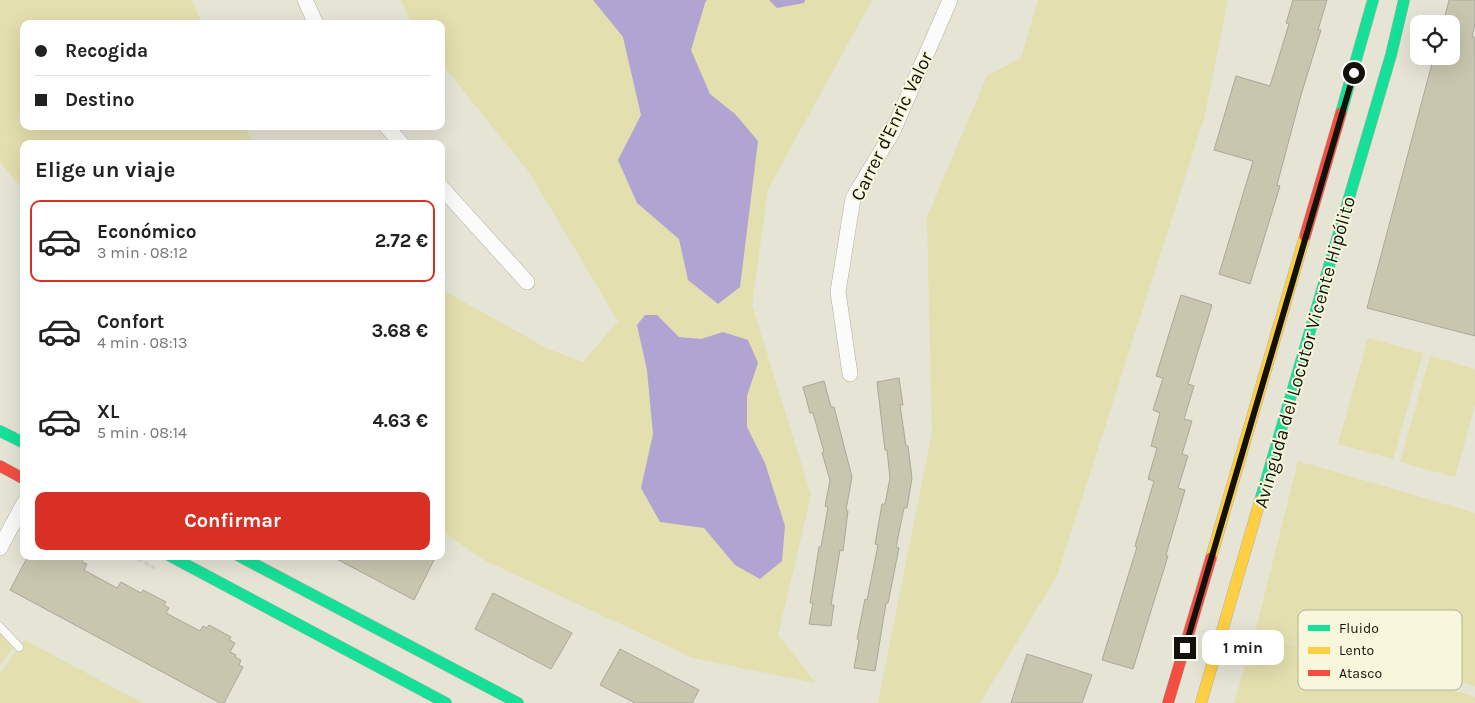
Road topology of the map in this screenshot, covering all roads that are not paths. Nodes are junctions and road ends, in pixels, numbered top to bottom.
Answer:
1 (305, 0) edge
2 (950, 0) edge
3 (1373, 0) edge
4 (1404, 0) edge
5 (314, 20) edge
6 (390, 130) edge
7 (398, 140) edge
8 (445, 191) edge
9 (527, 282) dead end
10 (850, 374) dead end
11 (0, 431) edge
12 (20, 441) edge
13 (0, 466) edge
14 (20, 476) edge
15 (20, 510) edge
16 (0, 548) edge
17 (178, 560) edge
18 (246, 560) edge
19 (0, 627) edge
20 (19, 647) dead end
21 (446, 703) edge
22 (518, 703) edge
23 (1168, 703) edge
24 (1201, 703) edge

1 - 5 street
2 - 10 street, Carrer d'Enric Valor
3 - 23 main road, Avinguda del Locutor Vicente Hipólito
4 - 24 main road, Avinguda del Locutor Vicente Hipólito
6 - 7 street
8 - 9 street
11 - 12 main road
13 - 14 main road
15 - 16 street
17 - 21 main road
18 - 22 main road
19 - 20 lane

